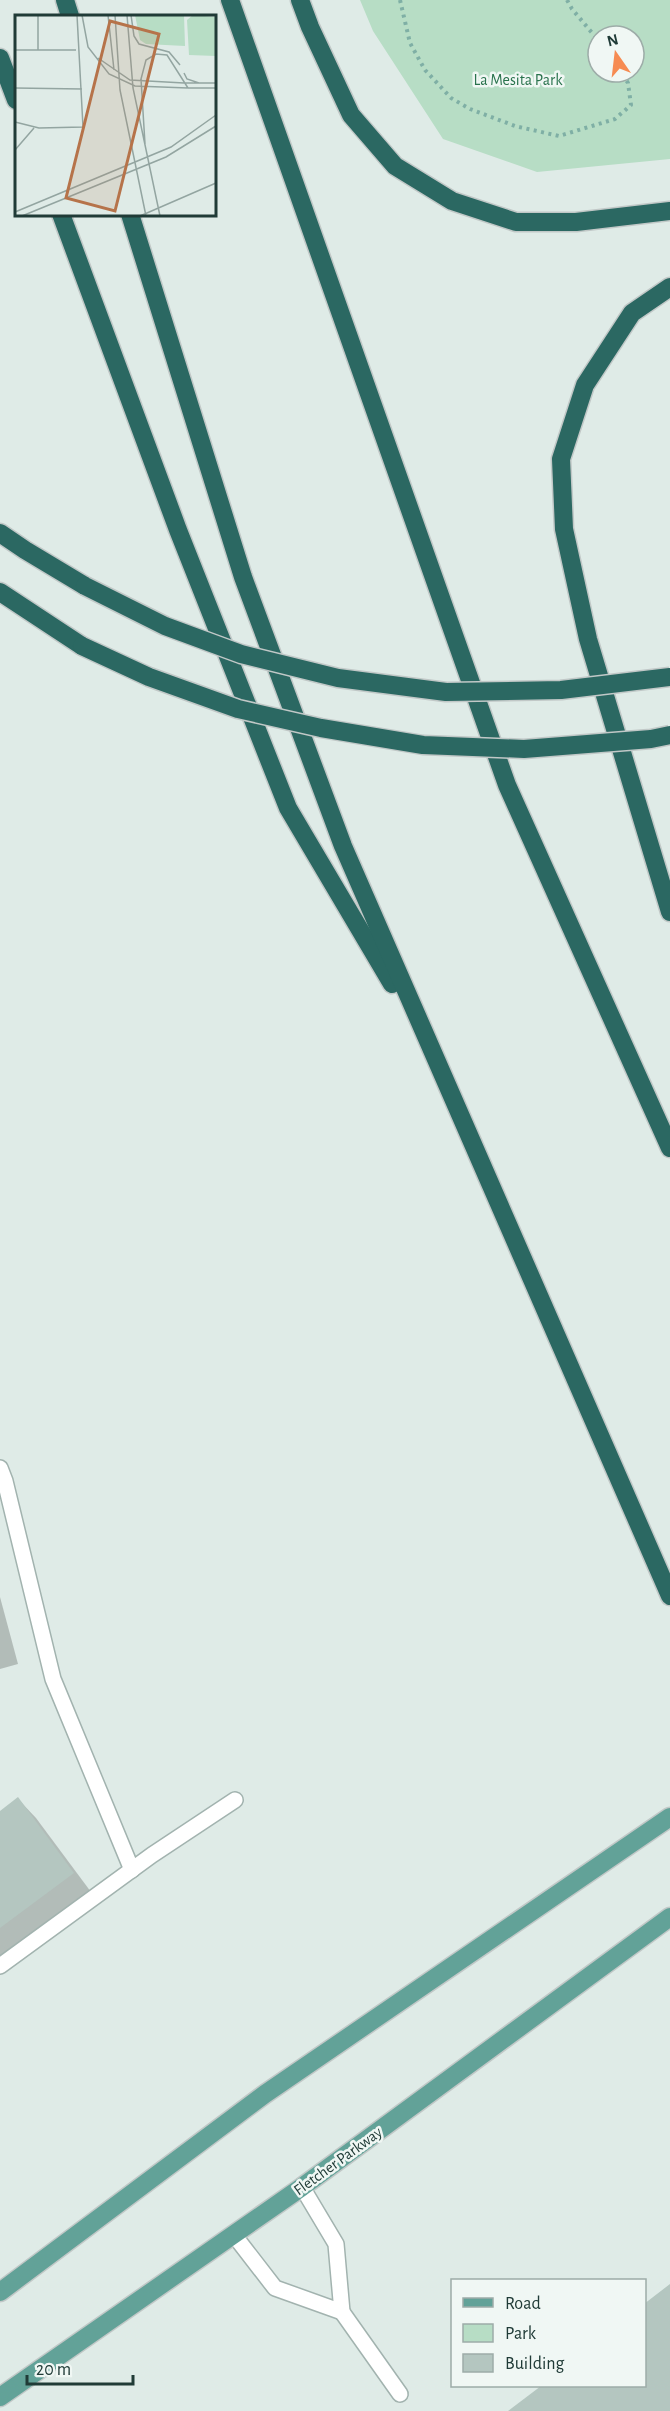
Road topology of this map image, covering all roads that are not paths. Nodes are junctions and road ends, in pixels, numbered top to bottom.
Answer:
1 (65, 0) edge
2 (230, 0) edge
3 (300, 0) edge
4 (70, 15) edge
5 (0, 58) edge
6 (15, 97) edge
7 (670, 211) edge
8 (62, 216) edge
9 (131, 216) edge
10 (670, 287) edge
11 (0, 532) edge
12 (0, 592) edge
13 (670, 677) edge
14 (670, 735) edge
15 (670, 912) edge
16 (432, 1050) junction
17 (670, 1148) edge
18 (0, 1468) edge
19 (670, 1596) edge
20 (235, 1800) dead end
21 (670, 1817) edge
22 (132, 1870) junction
23 (670, 1917) edge
24 (0, 1966) edge
25 (302, 2187) junction
26 (234, 2235) junction
27 (0, 2292) edge
28 (342, 2312) junction
29 (400, 2394) dead end
30 (0, 2397) edge

1 - 4 highway
2 - 17 highway
3 - 7 highway
5 - 6 highway
8 - 16 highway
9 - 16 highway
10 - 15 highway
11 - 13 highway, bridge
12 - 14 highway, bridge
16 - 19 highway
18 - 22 lane
20 - 22 lane
21 - 27 main road
22 - 24 lane
23 - 25 main road, Fletcher Parkway
25 - 26 main road, Fletcher Parkway
25 - 28 lane
26 - 28 lane
26 - 30 main road, Fletcher Parkway
28 - 29 lane

